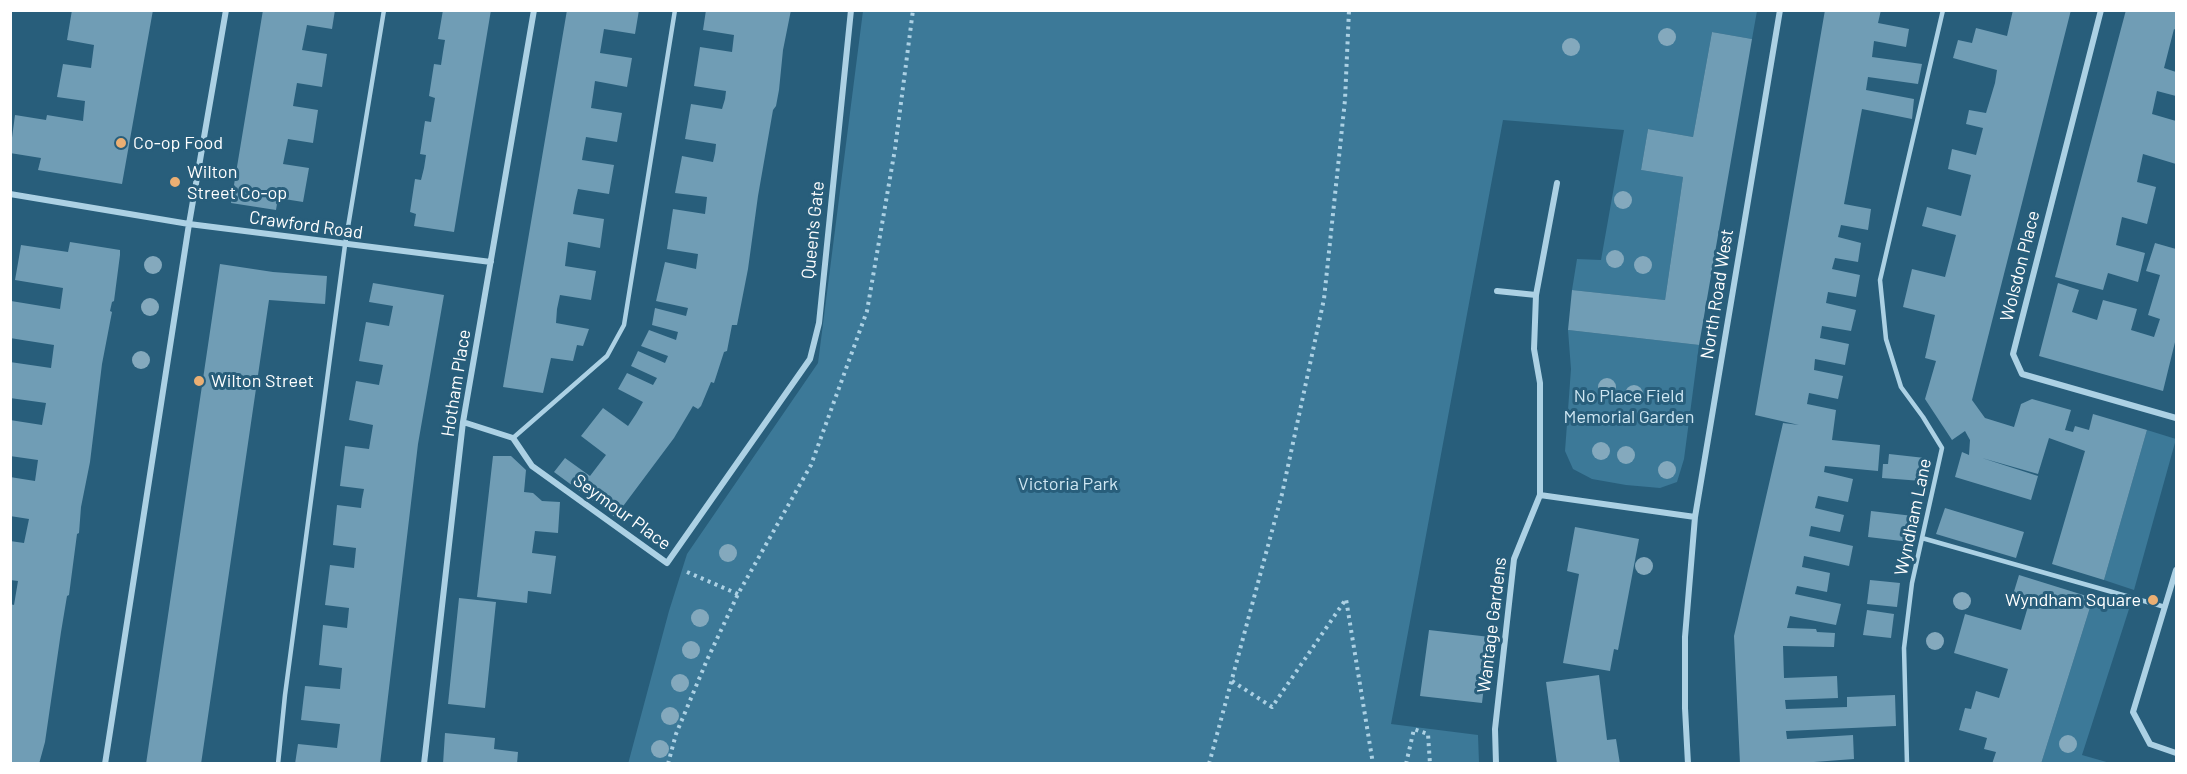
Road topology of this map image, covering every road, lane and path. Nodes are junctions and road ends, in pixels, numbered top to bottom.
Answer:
1 (226, 10) edge
2 (384, 10) edge
3 (534, 10) edge
4 (675, 10) edge
5 (851, 10) edge
6 (913, 10) edge
7 (1349, 10) edge
8 (1780, 10) edge
9 (1943, 10) edge
10 (2101, 10) edge
11 (1557, 183) dead end
12 (10, 194) edge
13 (189, 224) junction
14 (345, 245) junction
15 (491, 262) junction
16 (1497, 291) dead end
17 (1536, 295) junction
18 (2176, 415) edge
19 (464, 422) junction
20 (756, 436) joint
21 (513, 438) junction
22 (1540, 495) junction
23 (1695, 517) junction
24 (1922, 538) junction
25 (667, 563) junction
26 (2176, 570) edge
27 (738, 594) junction
28 (2165, 607) junction
29 (1232, 681) junction
30 (2176, 753) edge
31 (105, 764) edge
32 (278, 764) edge
33 (424, 764) edge
34 (668, 764) edge
35 (1209, 764) edge
36 (1373, 764) edge
37 (1406, 764) edge
38 (1430, 764) edge
39 (1496, 764) edge
40 (1688, 764) edge
41 (1907, 764) edge

1 - 13 street
2 - 14 lane
3 - 15 street, Hotham Place
4 - 21 lane
5 - 20 street, Queen's Gate
6 - 27 path
7 - 29 path
8 - 23 street, North Road West
9 - 24 lane, Wyndham Lane
10 - 18 street, Wolsdon Place
11 - 17 street, Wantage Gardens
12 - 13 street, Crawford Road
13 - 14 street, Crawford Road
13 - 31 street
14 - 15 street, Crawford Road
14 - 32 lane
15 - 19 street, Hotham Place
16 - 17 street
17 - 22 street, Wantage Gardens
19 - 21 street
19 - 33 street, Hotham Place
20 - 25 street, Seymour Place
21 - 25 street, Seymour Place
22 - 23 street
22 - 39 street, Wantage Gardens
23 - 40 street, North Road West
24 - 28 lane
24 - 41 lane, Wyndham Lane
25 - 27 path
26 - 28 street
27 - 34 path
28 - 30 street
29 - 35 path
29 - 36 path
37 - 38 path

